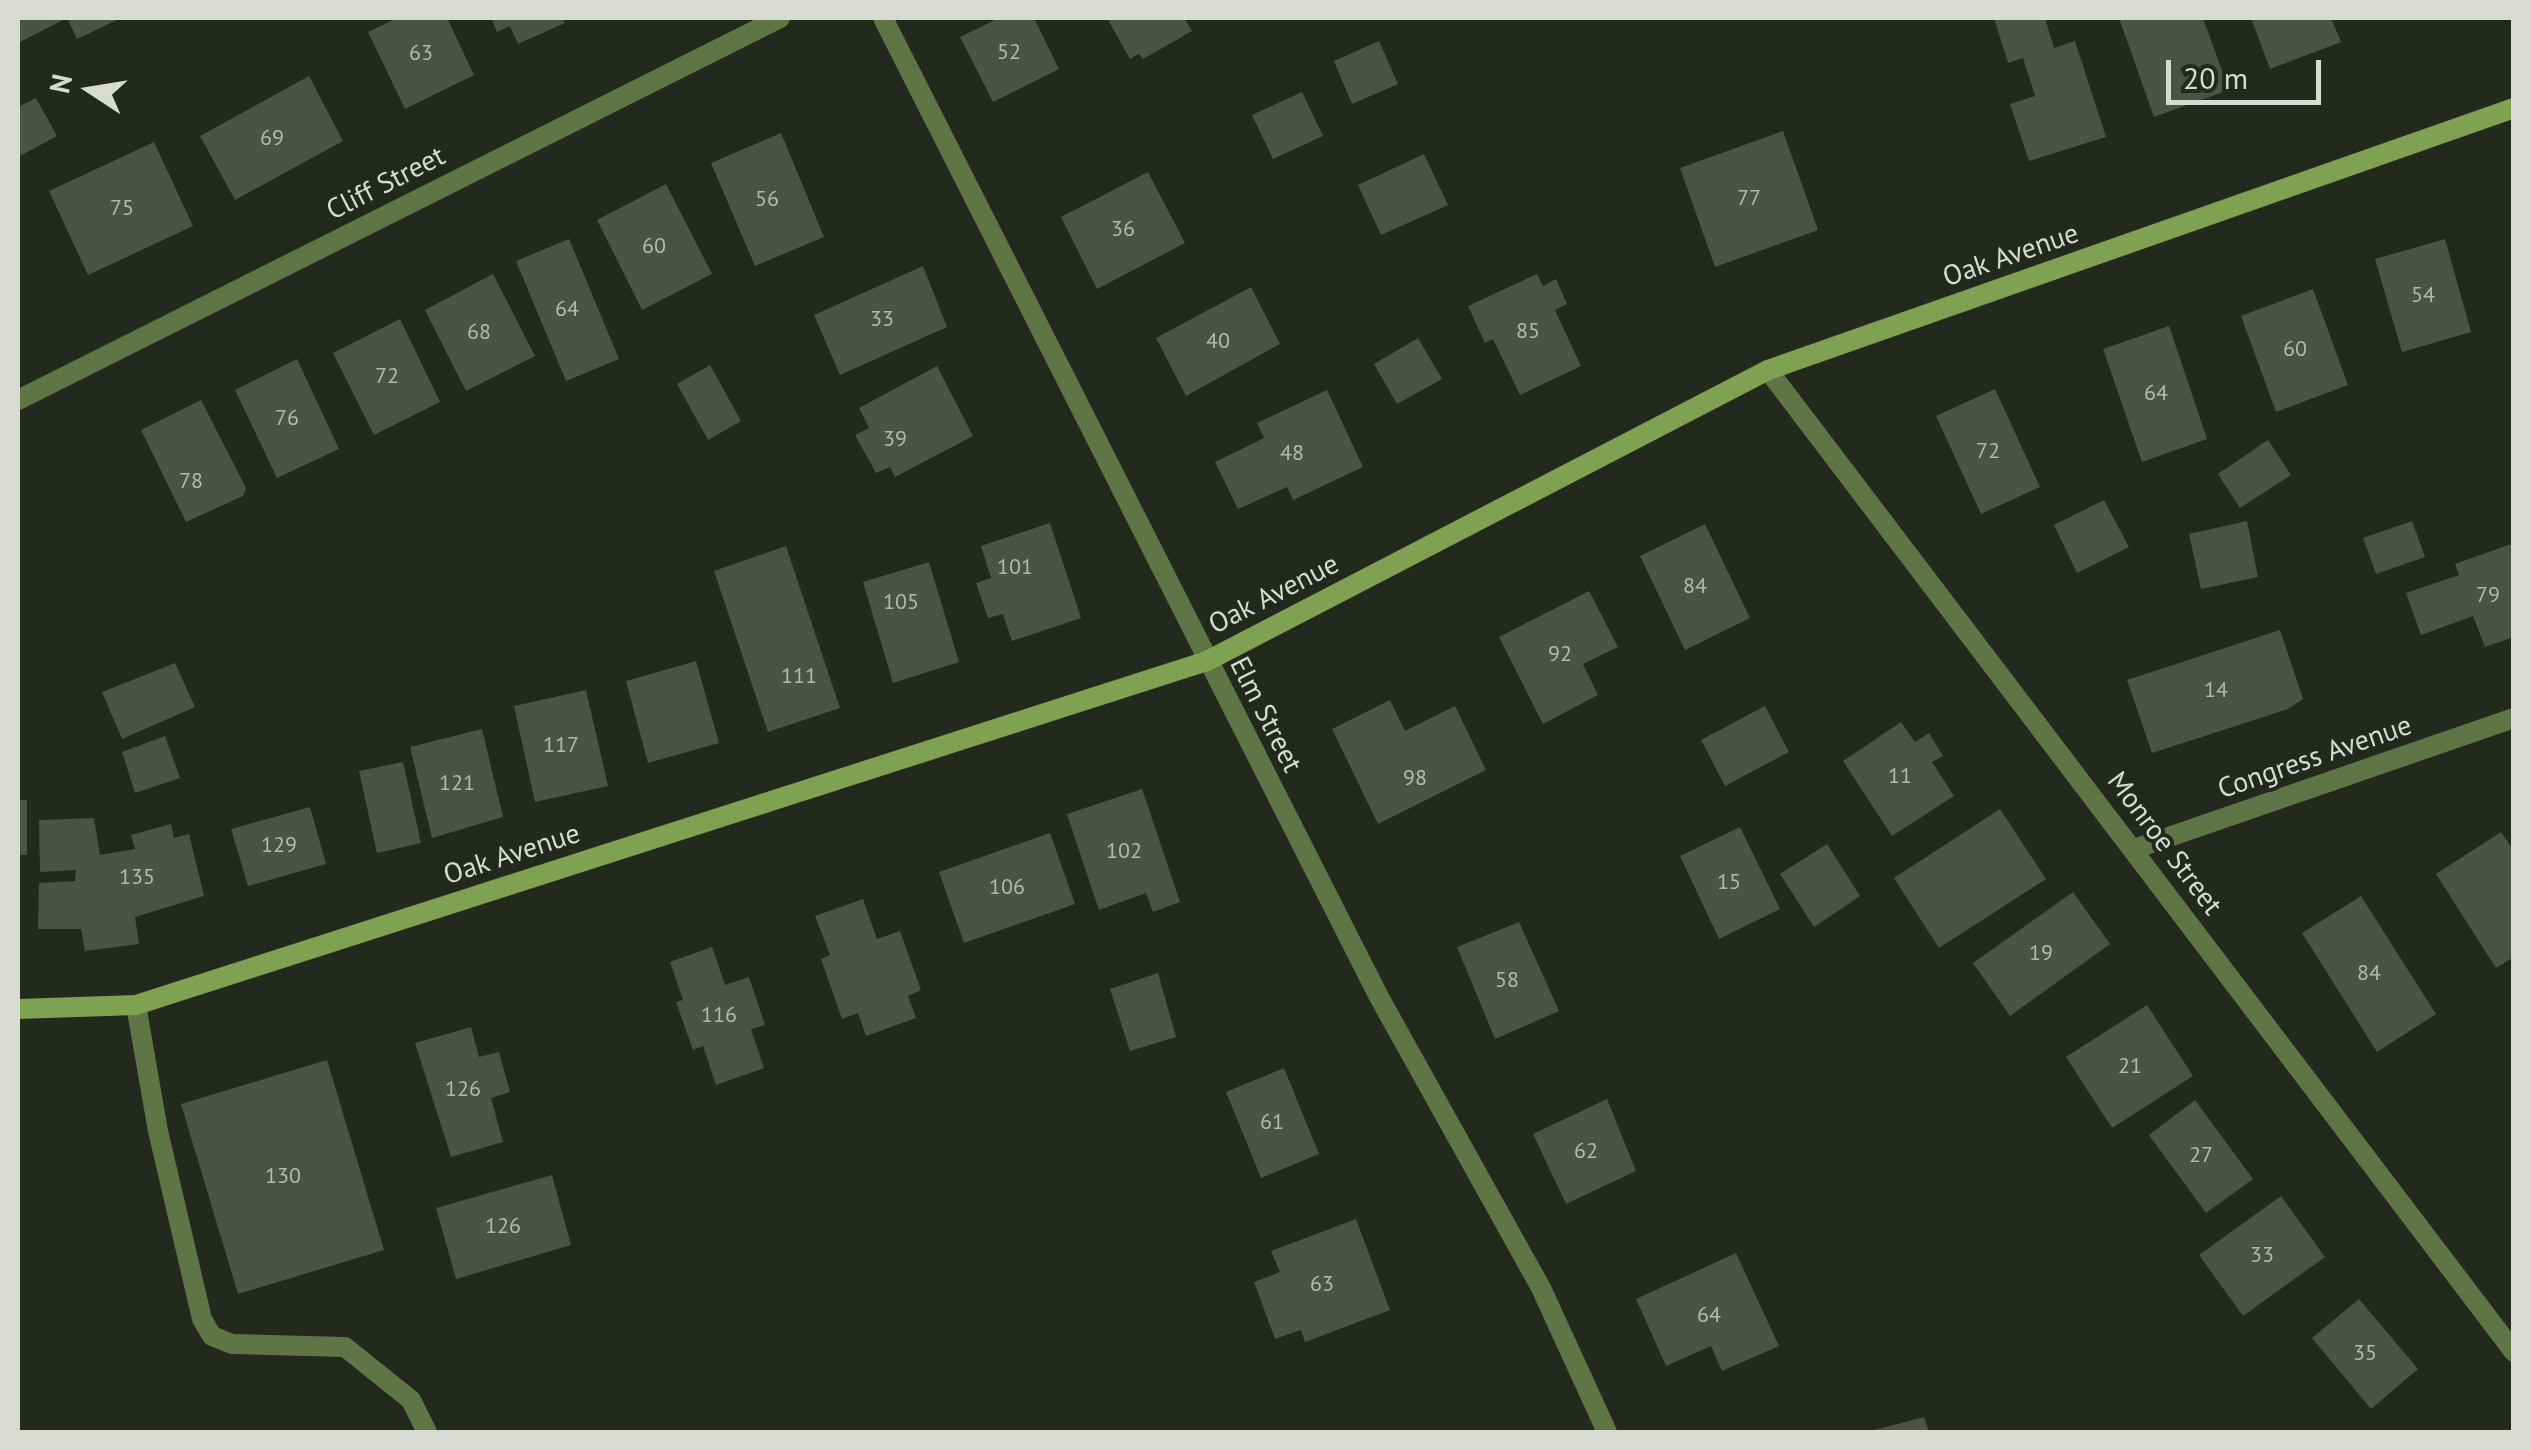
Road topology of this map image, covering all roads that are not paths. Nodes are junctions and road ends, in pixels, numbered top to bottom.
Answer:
1 (780, 18) edge
2 (883, 18) edge
3 (2514, 108) edge
4 (1768, 370) junction
5 (18, 400) edge
6 (1207, 661) junction
7 (2514, 718) edge
8 (2134, 849) junction
9 (136, 1005) junction
10 (18, 1010) edge
11 (2514, 1352) edge
12 (427, 1432) edge
13 (1608, 1432) edge

1 - 5 street, Cliff Street
2 - 6 street, Elm Street
3 - 4 street, Oak Avenue
4 - 6 street, Oak Avenue
4 - 8 street, Monroe Street
6 - 9 street, Oak Avenue
6 - 13 street, Elm Street
7 - 8 street, Congress Avenue
8 - 11 street, Monroe Street
9 - 10 street, Oak Avenue
9 - 12 street

